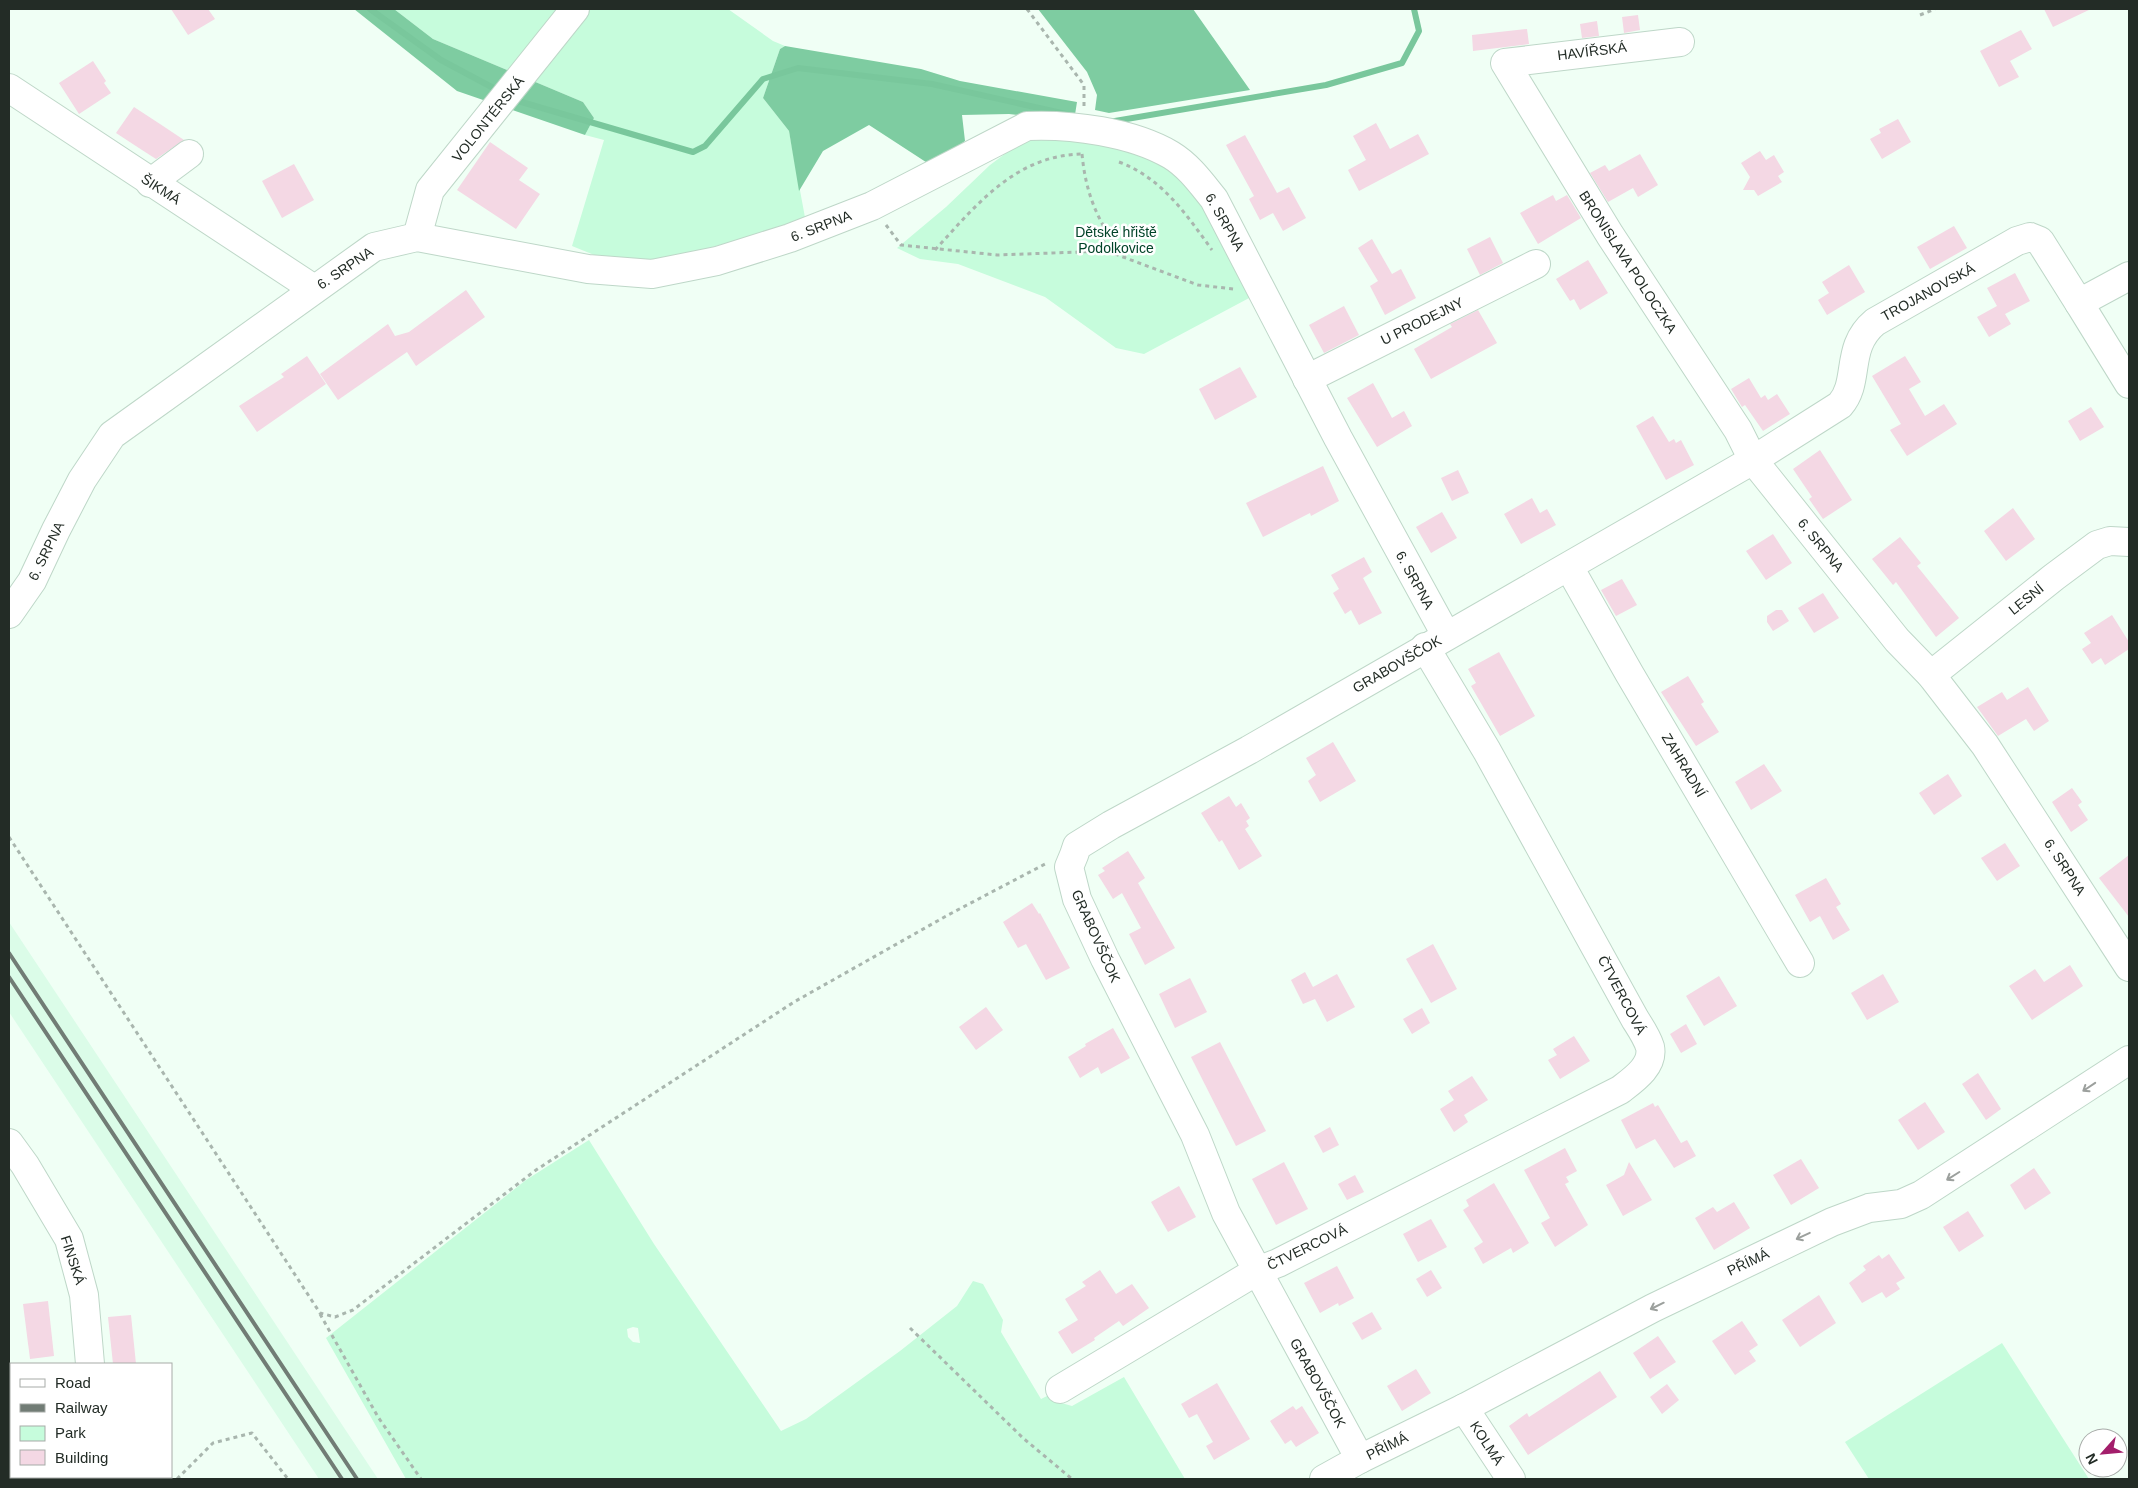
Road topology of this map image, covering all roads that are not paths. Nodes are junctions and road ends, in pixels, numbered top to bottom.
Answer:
1 (574, 9) edge
2 (1680, 42) dead end
3 (1505, 63) joint
4 (9, 88) edge
5 (189, 154) dead end
6 (150, 183) junction
7 (417, 236) junction
8 (1536, 264) dead end
9 (2129, 276) edge
10 (314, 289) junction
11 (2078, 303) junction
12 (1308, 379) junction
13 (2129, 384) edge
14 (1753, 460) junction
15 (2129, 542) edge
16 (1569, 567) junction
17 (9, 614) edge
18 (1436, 641) junction
19 (1932, 675) junction
20 (1800, 962) dead end
21 (2129, 966) edge
22 (2129, 1060) edge
23 (9, 1143) edge
24 (17, 1170) edge
25 (1257, 1271) junction
26 (90, 1363) edge
27 (1060, 1389) dead end
28 (1464, 1408) junction
29 (1360, 1459) junction
30 (1324, 1479) edge
31 (1511, 1479) edge

1 - 7 street, VOLONTÉRSKÁ
2 - 3 street, HAVÍŘSKÁ
3 - 14 street, BRONISLAVA POLOCZKA
4 - 6 street, ŠIKMÁ
5 - 6 street
6 - 10 street, ŠIKMÁ
7 - 10 street, 6. SRPNA
7 - 12 street, 6. SRPNA
8 - 12 street, U PRODEJNY
9 - 11 street
10 - 17 street, 6. SRPNA
11 - 13 street, TROJANOVSKÁ
11 - 14 street, TROJANOVSKÁ
12 - 18 street, 6. SRPNA
14 - 16 street
14 - 19 street, 6. SRPNA
15 - 19 street, LESNÍ
16 - 18 street
16 - 20 street, ZAHRADNÍ
18 - 25 street, GRABOVŠČOK
18 - 25 street, ČTVERCOVÁ
19 - 21 street, 6. SRPNA
22 -> 28 street, PŘÍMÁ
23 - 24 street, FINSKÁ
24 - 26 street, FINSKÁ
25 - 27 street
25 - 29 street, GRABOVŠČOK
28 - 29 street, PŘÍMÁ
28 - 31 street, KOLMÁ
29 - 30 street

